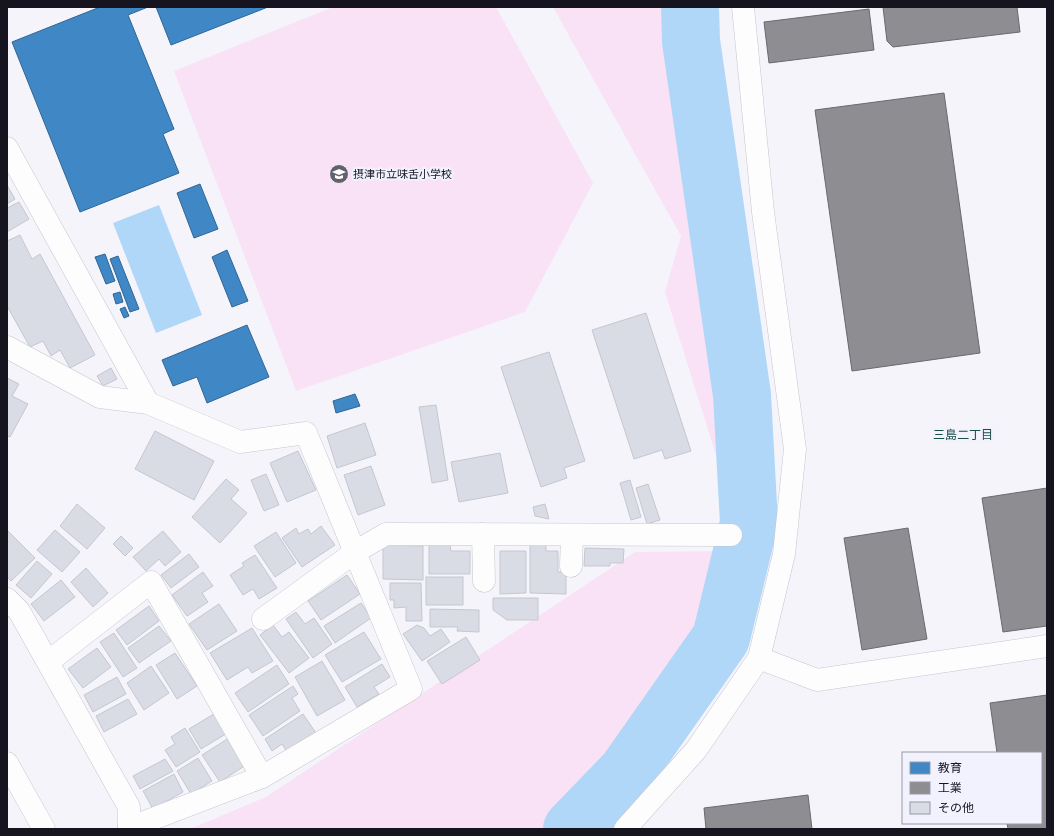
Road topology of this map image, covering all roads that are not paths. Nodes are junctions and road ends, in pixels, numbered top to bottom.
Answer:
1 (743, 7) edge
2 (7, 148) edge
3 (7, 346) edge
4 (148, 403) junction
5 (483, 534) junction
6 (572, 535) junction
7 (732, 535) dead end
8 (355, 552) junction
9 (571, 566) dead end
10 (484, 581) dead end
11 (7, 599) edge
12 (263, 619) dead end
13 (1047, 646) edge
14 (759, 658) junction
15 (48, 662) junction
16 (7, 763) edge
17 (262, 777) junction
18 (44, 829) edge
19 (129, 829) edge
20 (625, 829) edge

1 - 14 street
2 - 4 street
3 - 4 street
4 - 8 street
5 - 6 street
5 - 8 street
5 - 10 street
6 - 7 street
6 - 9 street
8 - 12 street
8 - 17 street
11 - 15 street
13 - 14 street
14 - 20 street
15 - 17 street
15 - 19 street
16 - 18 street
17 - 19 street

